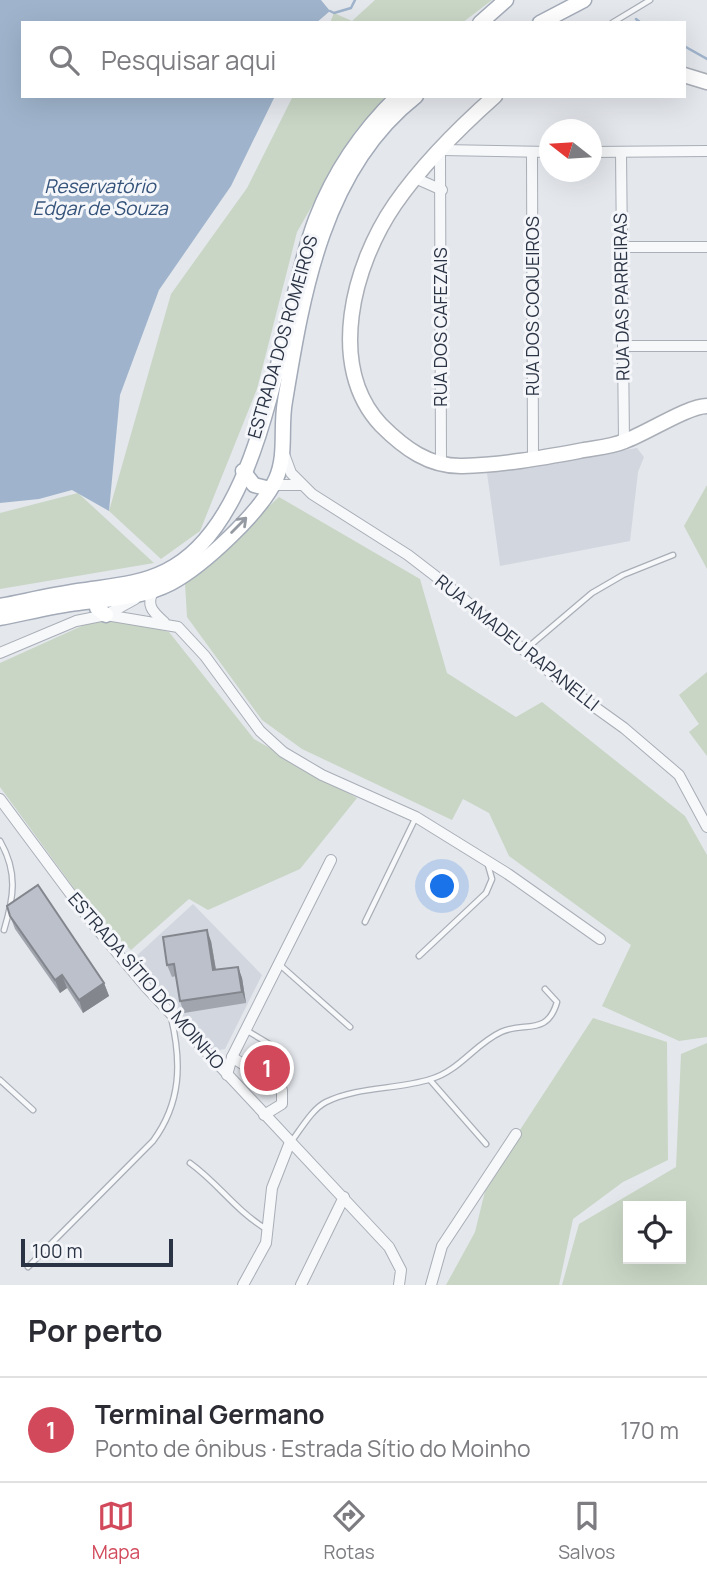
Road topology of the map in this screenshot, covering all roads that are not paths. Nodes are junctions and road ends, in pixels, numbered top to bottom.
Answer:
1 (584, 0) edge
2 (650, 0) edge
3 (504, 1) edge
4 (565, 11) edge
5 (482, 21) edge
6 (500, 21) edge
7 (544, 21) edge
8 (615, 21) edge
9 (686, 76) edge
10 (707, 82) edge
11 (396, 98) edge
12 (414, 98) edge
13 (493, 98) edge
14 (441, 151) junction
15 (707, 151) edge
16 (531, 152) junction
17 (539, 152) edge
18 (602, 152) edge
19 (621, 152) junction
20 (415, 178) junction
21 (442, 190) junction
22 (622, 247) junction
23 (707, 247) edge
24 (623, 346) junction
25 (707, 346) edge
26 (707, 405) edge
27 (624, 442) junction
28 (253, 444) junction
29 (284, 451) junction
30 (533, 459) junction
31 (441, 464) junction
32 (243, 471) junction
33 (301, 485) junction
34 (271, 487) junction
35 (673, 555) dead end
36 (128, 584) junction
37 (149, 592) junction
38 (97, 602) junction
39 (0, 606) edge
40 (106, 615) junction
41 (0, 618) edge
42 (76, 621) junction
43 (165, 622) junction
44 (525, 650) junction
45 (0, 653) edge
46 (0, 799) edge
47 (416, 817) junction
48 (707, 827) edge
49 (0, 841) edge
50 (483, 859) junction
51 (331, 860) dead end
52 (365, 922) dead end
53 (4, 930) dead end
54 (600, 939) dead end
55 (419, 956) dead end
56 (278, 963) junction
57 (545, 989) dead end
58 (170, 1013) junction
59 (350, 1027) dead end
60 (245, 1030) junction
61 (271, 1045) dead end
62 (232, 1057) junction
63 (227, 1075) junction
64 (0, 1080) edge
65 (430, 1080) junction
66 (33, 1110) dead end
67 (264, 1115) junction
68 (516, 1133) dead end
69 (290, 1142) junction
70 (486, 1144) dead end
71 (190, 1163) dead end
72 (344, 1197) junction
73 (267, 1229) junction
74 (28, 1267) dead end
75 (243, 1285) edge
76 (301, 1285) edge
77 (399, 1285) edge
78 (431, 1285) edge

1 - 4 main road
2 - 8 lane
3 - 5 main road
3 - 6 main road
4 - 7 main road
9 - 10 main road
11 - 28 main road, ESTRADA DOS ROMEIROS
12 - 29 main road, ESTRADA DOS ROMEIROS
13 - 14 main road
14 - 16 street
14 - 20 main road
14 - 21 street, RUA DOS CAFEZAIS
15 - 19 street
16 - 17 street
16 - 30 street, RUA DOS COQUEIROS
18 - 19 street
19 - 22 street, RUA DAS PARREIRAS
20 - 21 street
20 - 31 main road
21 - 31 street, RUA DOS CAFEZAIS
22 - 23 street
22 - 24 street, RUA DAS PARREIRAS
24 - 25 street
24 - 27 street, RUA DAS PARREIRAS
26 - 27 main road
27 - 30 main road
28 - 29 main road
28 - 32 main road, ESTRADA DOS ROMEIROS
29 - 33 street
29 - 34 main road, ESTRADA DOS ROMEIROS
30 - 31 main road
32 - 34 main road
32 - 36 main road, ESTRADA DOS ROMEIROS
33 - 34 street
33 - 44 street, RUA AMADEU RAPANELLI
37 -> 34 main road, ESTRADA DOS ROMEIROS
35 - 44 lane
36 - 38 main road
36 - 39 main road, ESTRADA DOS ROMEIROS
37 - 38 main road, ESTRADA DOS ROMEIROS
37 - 40 street
37 - 43 street
38 - 40 main road
38 - 41 main road, ESTRADA DOS ROMEIROS
38 - 42 street
40 - 42 street
40 - 43 street
42 - 45 street
43 - 47 street
44 - 48 street, RUA AMADEU RAPANELLI
46 - 58 street, ESTRADA SÍTIO DO MOINHO
47 - 50 street
47 - 52 lane
49 - 53 lane
50 - 54 street
50 - 55 lane
51 - 56 street
56 - 59 lane
56 - 60 street
57 - 65 lane
58 - 63 street, ESTRADA SÍTIO DO MOINHO
58 - 74 lane
60 - 61 lane
60 - 62 street
62 - 63 street
62 - 67 street
63 - 67 street, ESTRADA SÍTIO DO MOINHO
64 - 66 lane
65 - 69 lane
65 - 70 lane
67 - 69 street, ESTRADA SÍTIO DO MOINHO
68 - 78 street
69 - 72 street, ESTRADA SÍTIO DO MOINHO
69 - 73 street
71 - 73 lane
72 - 76 street
72 - 77 street, ESTRADA SÍTIO DO MOINHO
73 - 75 street

